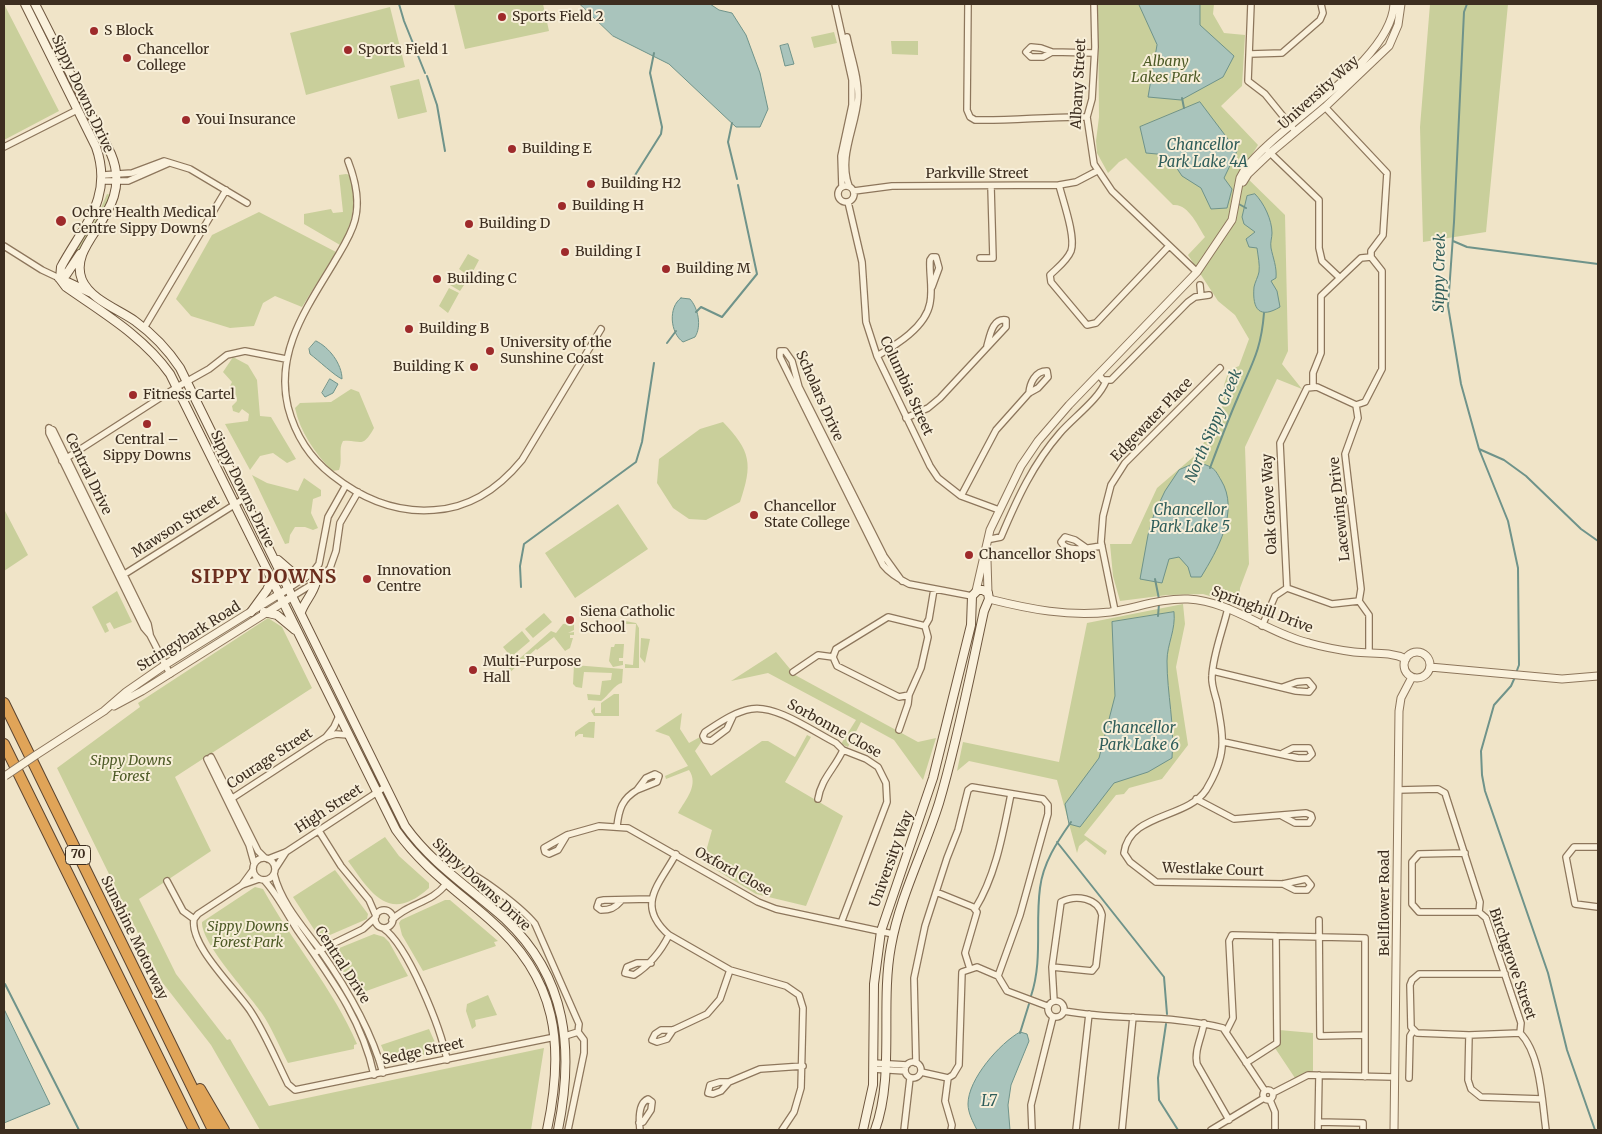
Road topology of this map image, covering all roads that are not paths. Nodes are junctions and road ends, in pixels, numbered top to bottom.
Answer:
1 (25, 4) edge
2 (35, 4) edge
3 (835, 4) edge
4 (839, 4) edge
5 (968, 4) edge
6 (1094, 4) edge
7 (1251, 4) edge
8 (1321, 4) edge
9 (1394, 4) edge
10 (1401, 4) edge
11 (846, 41) junction
12 (1052, 52) dead end
13 (1094, 53) junction
14 (1250, 54) junction
15 (854, 106) junction
16 (1325, 107) junction
17 (77, 110) junction
18 (1088, 117) junction
19 (1290, 124) junction
20 (1295, 131) junction
21 (4, 147) edge
22 (1267, 150) junction
23 (348, 161) dead end
24 (1098, 171) junction
25 (103, 178) junction
26 (117, 179) junction
27 (849, 186) junction
28 (1060, 186) junction
29 (842, 187) junction
30 (991, 187) junction
31 (226, 190) junction
32 (854, 191) junction
33 (247, 202) dead end
34 (848, 202) junction
35 (4, 246) edge
36 (1169, 246) junction
37 (84, 249) junction
38 (1371, 257) junction
39 (980, 258) dead end
40 (1197, 272) junction
41 (59, 278) junction
42 (1340, 278) junction
43 (1200, 285) dead end
44 (932, 287) dead end
45 (1209, 295) dead end
46 (94, 296) junction
47 (1201, 296) junction
48 (144, 328) junction
49 (601, 329) dead end
50 (988, 346) junction
51 (877, 356) junction
52 (286, 359) junction
53 (1220, 368) dead end
54 (1099, 375) junction
55 (187, 381) junction
56 (1106, 381) junction
57 (177, 387) junction
58 (1313, 387) junction
59 (1029, 393) dead end
60 (1356, 405) junction
61 (906, 418) junction
62 (64, 460) junction
63 (346, 485) junction
64 (358, 492) junction
65 (961, 496) junction
66 (245, 498) junction
67 (234, 504) junction
68 (997, 514) junction
69 (991, 539) junction
70 (1102, 546) junction
71 (1085, 547) dead end
72 (274, 557) junction
73 (122, 576) junction
74 (305, 577) junction
75 (272, 579) junction
76 (902, 581) junction
77 (316, 582) junction
78 (1287, 588) junction
79 (934, 590) junction
80 (291, 592) junction
81 (974, 596) junction
82 (281, 598) junction
83 (988, 599) junction
84 (1360, 601) junction
85 (1228, 608) junction
86 (1115, 611) junction
87 (251, 612) junction
88 (264, 612) junction
89 (301, 612) junction
90 (925, 626) junction
91 (1262, 626) junction
92 (297, 632) junction
93 (1369, 653) junction
94 (833, 657) junction
95 (1406, 659) junction
96 (165, 665) junction
97 (1430, 667) junction
98 (1213, 671) junction
99 (793, 672) dead end
100 (170, 674) junction
101 (1598, 676) edge
102 (1412, 677) junction
103 (1283, 687) dead end
104 (909, 695) junction
105 (4, 703) edge
106 (104, 711) junction
107 (339, 716) junction
108 (734, 716) junction
109 (899, 730) dead end
110 (348, 734) junction
111 (326, 737) junction
112 (1224, 742) junction
113 (4, 744) edge
114 (843, 750) junction
115 (1282, 753) dead end
116 (209, 758) dead end
117 (4, 776) edge
118 (385, 787) junction
119 (637, 790) dead end
120 (1398, 790) junction
121 (376, 793) junction
122 (1011, 794) junction
123 (818, 799) dead end
124 (1196, 799) junction
125 (230, 800) junction
126 (1282, 816) dead end
127 (618, 826) junction
128 (318, 831) junction
129 (567, 835) dead end
130 (1598, 847) edge
131 (286, 852) junction
132 (1465, 853) junction
133 (676, 854) junction
134 (267, 858) junction
135 (254, 866) junction
136 (275, 871) junction
137 (465, 871) dead end
138 (262, 880) junction
139 (167, 881) dead end
140 (446, 884) junction
141 (1283, 884) dead end
142 (242, 885) junction
143 (936, 892) junction
144 (369, 900) junction
145 (651, 900) junction
146 (621, 901) dead end
147 (1598, 907) edge
148 (975, 909) junction
149 (405, 910) junction
150 (387, 912) junction
151 (1479, 912) junction
152 (375, 917) junction
153 (194, 919) junction
154 (1320, 920) dead end
155 (392, 921) junction
156 (841, 923) junction
157 (382, 928) junction
158 (363, 929) junction
159 (881, 932) junction
160 (893, 934) junction
161 (669, 935) junction
162 (1276, 936) junction
163 (1320, 937) junction
164 (397, 941) junction
165 (317, 951) junction
166 (650, 963) dead end
167 (1052, 967) junction
168 (970, 969) junction
169 (730, 970) junction
170 (1505, 974) junction
171 (998, 976) junction
172 (1054, 1001) junction
173 (152, 1006) junction
174 (1047, 1006) junction
175 (1064, 1011) junction
176 (1090, 1014) junction
177 (1053, 1017) junction
178 (1133, 1017) junction
179 (1204, 1023) junction
180 (673, 1030) dead end
181 (1413, 1031) junction
182 (578, 1032) junction
183 (1226, 1032) junction
184 (1520, 1034) junction
185 (1365, 1035) junction
186 (1469, 1035) junction
187 (565, 1036) junction
188 (555, 1037) junction
189 (155, 1053) junction
190 (448, 1060) junction
191 (916, 1063) junction
192 (1246, 1063) junction
193 (803, 1066) junction
194 (873, 1066) junction
195 (885, 1066) junction
196 (906, 1068) junction
197 (921, 1072) junction
198 (383, 1073) junction
199 (374, 1075) junction
200 (1319, 1076) junction
201 (1365, 1077) junction
202 (1393, 1077) junction
203 (910, 1078) junction
204 (948, 1078) junction
205 (1409, 1078) dead end
206 (729, 1082) dead end
207 (1265, 1091) junction
208 (1273, 1093) junction
209 (1267, 1099) junction
210 (1542, 1100) junction
211 (1229, 1120) junction
212 (1318, 1122) junction
213 (639, 1123) dead end
214 (189, 1130) edge
215 (194, 1130) edge
216 (213, 1130) edge
217 (224, 1130) edge
218 (547, 1130) edge
219 (558, 1130) edge
220 (568, 1130) edge
221 (640, 1130) edge
222 (782, 1130) edge
223 (863, 1130) edge
224 (875, 1130) edge
225 (904, 1130) edge
226 (952, 1130) edge
227 (1032, 1130) edge
228 (1076, 1130) edge
229 (1122, 1130) edge
230 (1211, 1130) edge
231 (1275, 1130) edge
232 (1318, 1130) edge
233 (1363, 1130) edge
234 (1394, 1130) edge
235 (1546, 1130) edge

1 - 17 main road, Sippy Downs Drive
2 - 26 main road, Sippy Downs Drive
3 - 11 street
4 - 11 street
5 - 18 street
6 - 13 street, Albany Street
7 - 14 street
8 - 14 street
9 - 19 street, University Way
10 - 16 street, University Way
11 - 15 street
12 - 13 street
13 - 18 street, Albany Street
14 - 19 street
15 - 27 street
15 - 29 street
16 - 20 street, University Way
16 - 38 street
17 - 21 street
17 - 25 main road, Sippy Downs Drive
18 - 24 street, Albany Street
19 - 20 street
19 - 22 street, University Way
20 - 22 street, University Way
22 - 40 street, University Way
22 - 42 street
23 - 52 street
24 - 28 street, Parkville Street
24 - 36 street, Albany Street
25 - 26 street
25 - 41 main road, Sippy Downs Drive
26 - 31 street
26 - 37 main road, Sippy Downs Drive
27 - 29 street
27 - 32 street
28 - 30 street, Parkville Street
28 - 36 street
29 - 34 street
30 - 32 street, Parkville Street
30 - 39 street
31 - 33 street
31 - 48 street
32 - 34 street
34 - 51 street, Columbia Street
35 - 41 street
36 - 40 street, Albany Street
37 - 41 main road
37 - 46 main road, Sippy Downs Drive
38 - 42 street, Oak Grove Way
38 - 60 street
40 - 54 street, University Way
41 - 46 main road
41 - 57 main road, Sippy Downs Drive
42 - 58 street, Oak Grove Way
43 - 47 street
44 - 51 street
45 - 47 street
46 - 48 main road, Sippy Downs Drive
47 - 56 street
48 - 55 main road, Sippy Downs Drive
49 - 64 street
50 - 50 street
50 - 61 street
51 - 61 street, Columbia Street
52 - 55 street
52 - 63 street
53 - 70 street, Edgewater Place
54 - 56 street
54 - 68 street, University Way
55 - 57 street
55 - 66 main road, Sippy Downs Drive
56 - 69 street
57 - 62 street
57 - 67 main road, Sippy Downs Drive
58 - 60 street
58 - 78 street, Oak Grove Way
59 - 65 street
60 - 84 street, Lacewing Drive
61 - 65 street, Columbia Street
62 - 62 street, Central Drive
62 - 73 street, Central Drive
63 - 64 street
63 - 74 street
64 - 77 street
65 - 68 street, Columbia Street
66 - 67 street, Mawson Street
66 - 72 main road, Sippy Downs Drive
67 - 73 street, Mawson Street
67 - 75 main road, Sippy Downs Drive
68 - 69 street, University Way
68 - 81 street, University Way
69 - 83 street, University Way
70 - 71 street
70 - 86 street, Edgewater Place
72 - 74 main road
72 - 80 main road, Sippy Downs Drive
73 - 96 street, Central Drive
74 - 80 street
75 - 82 main road, Sippy Downs Drive
75 - 87 main road
76 - 76 street, Scholars Drive
76 - 79 street, Scholars Drive
77 - 80 street
77 - 89 main road
78 - 84 street
78 - 91 street
79 - 81 street, Scholars Drive
79 - 90 street
80 - 82 street, Stringybark Road
80 - 89 main road, Sippy Downs Drive
81 - 83 main road
81 - 83 main road
81 - 159 main road, University Way
82 - 87 street, Stringybark Road
82 - 88 street, Stringybark Road
82 - 92 main road, Sippy Downs Drive
83 - 86 street, Springhill Drive
83 - 160 main road, University Way
84 - 93 street, Lacewing Drive
85 - 86 street, Springhill Drive
85 - 91 street, Springhill Drive
85 - 98 street
87 - 96 street, Stringybark Road
88 - 92 main road
88 - 100 street, Stringybark Road
89 - 118 main road, Sippy Downs Drive
90 - 94 street
90 - 104 street
91 - 93 street, Springhill Drive
92 - 107 main road, Sippy Downs Drive
93 - 95 street, Springhill Drive
94 - 99 street
94 - 104 street
95 - 97 street
95 - 102 street
96 - 100 street, Central Drive
96 - 106 street, Stringybark Road
97 - 101 street
97 - 102 street
98 - 103 street
98 - 112 street
100 - 106 street, Stringybark Road
102 - 120 street, Bellflower Road
104 - 109 street
105 - 173 highway, Sunshine Motorway / 70
106 - 117 street, Stringybark Road, bridge
107 - 110 main road, Sippy Downs Drive
107 - 111 street, Courage Street
108 - 108 street, Sorbonne Close
108 - 114 street, Sorbonne Close
110 - 111 street, Courage Street
110 - 121 main road, Sippy Downs Drive
111 - 125 street, Courage Street
112 - 115 street
112 - 124 street
113 - 189 highway, 70
114 - 123 street
114 - 156 street, Sorbonne Close
116 - 125 street
118 - 121 street, High Street
118 - 187 main road, Sippy Downs Drive
119 - 127 street
120 - 132 street, Birchgrove Street
120 - 202 street, Bellflower Road
121 - 128 street, High Street
121 - 140 main road, Sippy Downs Drive
122 - 143 street
122 - 148 street
122 - 171 street
124 - 126 street
124 - 141 street, Westlake Court
125 - 134 street
125 - 135 street
127 - 129 street, Oxford Close
127 - 133 street, Oxford Close
128 - 131 street, High Street
128 - 144 street
130 - 147 street
131 - 134 street, High Street
131 - 136 street, High Street
132 - 151 street, Birchgrove Street
132 - 151 street
133 - 145 street
133 - 156 street, Oxford Close
134 - 135 street, High Street
134 - 136 street, Central Drive
135 - 138 street, Central Drive
135 - 142 street
136 - 138 street
136 - 165 street, Central Drive
137 - 182 street, Sippy Downs Drive
138 - 142 street
138 - 165 street, Central Drive
139 - 153 street
140 - 149 street
140 - 188 main road, Sippy Downs Drive
142 - 153 street
143 - 148 street
143 - 191 street
144 - 150 street
144 - 152 street
145 - 146 street
145 - 161 street
148 - 168 street
149 - 150 street
149 - 155 street
150 - 152 street
150 - 155 street
151 - 170 street, Birchgrove Street
152 - 157 street
152 - 158 street
153 - 199 street, Sedge Street
154 - 163 street
155 - 157 street
155 - 164 street
156 - 159 street, Oxford Close
157 - 158 street
157 - 164 street
158 - 165 street
159 - 160 street, Oxford Close
159 - 194 main road, University Way
160 - 195 main road, University Way
161 - 166 street
161 - 169 street
162 - 163 street
162 - 183 street
162 - 192 street
163 - 185 street
163 - 185 street
164 - 190 street
165 - 198 street, Central Drive
165 - 199 street, Central Drive
167 - 167 street
167 - 172 street
168 - 171 street
168 - 204 street
169 - 180 street
169 - 193 street
170 - 181 street
170 - 184 street, Birchgrove Street
171 - 174 street
172 - 174 street
172 - 175 street
173 - 216 highway, Sunshine Motorway / 70
173 - 217 highway
174 - 177 street
175 - 176 street
175 - 177 street
176 - 178 street
176 - 228 street
177 - 227 street
178 - 179 street
178 - 229 street
179 - 183 street
179 - 211 street
181 - 186 street
181 - 205 street
182 - 187 street
182 - 220 street, Sippy Downs Drive
183 - 192 street
184 - 186 street
184 - 210 street, Birchgrove Street
185 - 201 street
186 - 210 street
187 - 188 main road
187 - 219 main road, Sippy Downs Drive
188 - 190 street, Sedge Street
188 - 218 main road, Sippy Downs Drive
189 - 214 highway
189 - 215 highway, 70
190 - 198 street, Sedge Street
191 - 196 street
191 - 197 street
192 - 207 street
193 - 206 street
193 - 222 street
194 - 195 street
194 - 223 main road, University Way
195 - 196 street
195 - 224 main road, University Way
196 - 203 street
197 - 203 street
197 - 204 street
198 - 199 street, Sedge Street
200 - 201 street
200 - 208 street
200 - 212 street
201 - 202 street
202 - 234 street, Bellflower Road
203 - 225 street
204 - 226 street
207 - 208 street
207 - 209 street
208 - 209 street
209 - 211 street
209 - 231 street
210 - 235 street, Birchgrove Street
211 - 230 street
212 - 232 street
212 - 233 street
213 - 221 street

